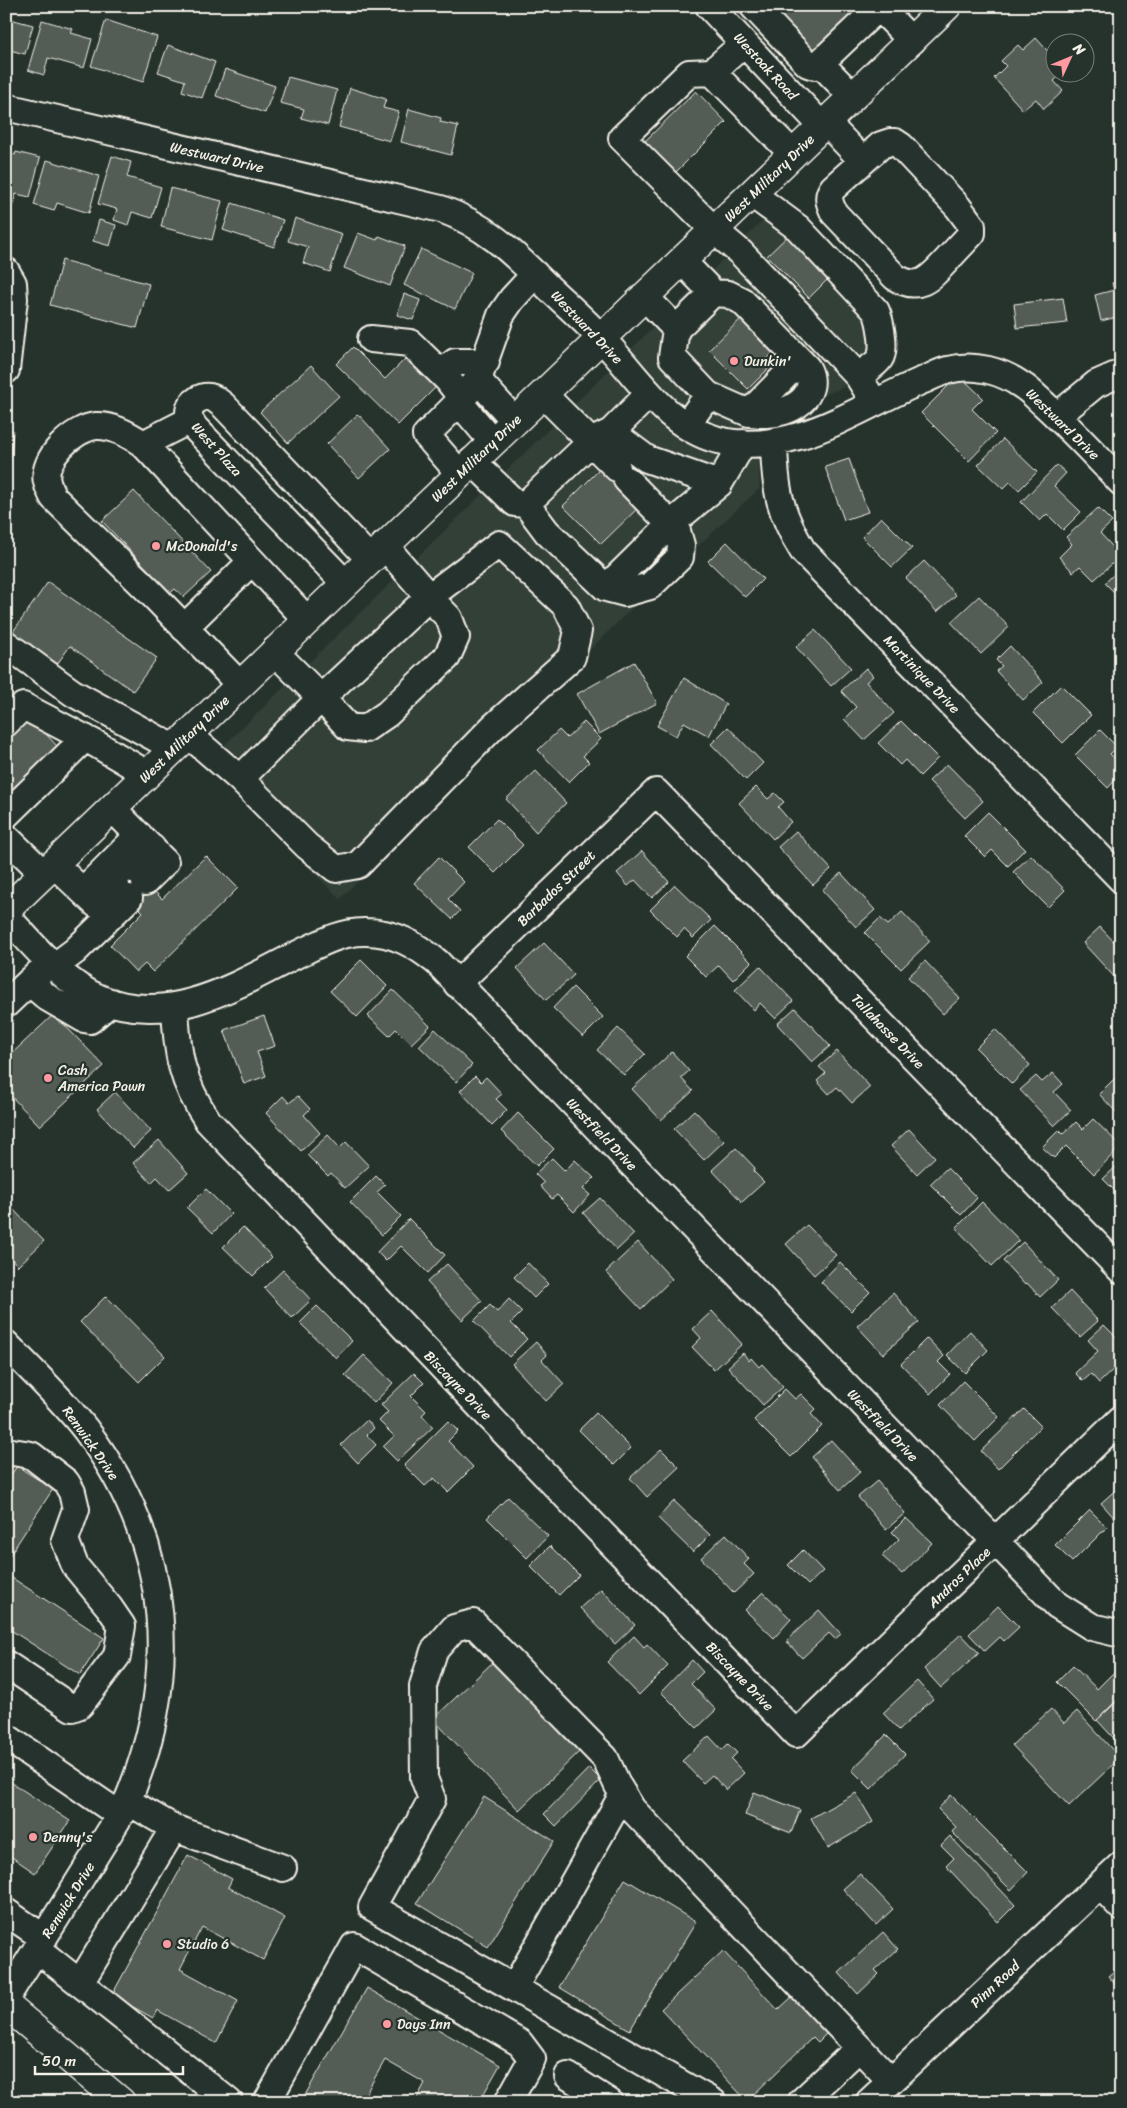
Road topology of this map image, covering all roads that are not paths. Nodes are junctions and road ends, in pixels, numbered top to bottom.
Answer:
1 (753, 6) edge
2 (947, 6) edge
3 (878, 7) edge
4 (715, 8) edge
5 (912, 40) junction
6 (744, 43) junction
7 (820, 63) junction
8 (712, 72) junction
9 (853, 97) junction
10 (6, 107) edge
11 (824, 124) junction
12 (793, 154) junction
13 (863, 161) junction
14 (752, 194) junction
15 (714, 230) junction
16 (682, 261) junction
17 (6, 271) edge
18 (535, 274) junction
19 (714, 293) junction
20 (645, 297) junction
21 (676, 329) junction
22 (602, 338) junction
23 (371, 340) dead end
24 (6, 370) edge
25 (482, 371) junction
26 (789, 372) dead end
27 (441, 373) junction
28 (1121, 373) edge
29 (858, 376) junction
30 (543, 394) junction
31 (649, 394) junction
32 (708, 395) junction
33 (459, 402) junction
34 (874, 402) junction
35 (749, 413) junction
36 (1057, 416) junction
37 (190, 420) junction
38 (515, 421) junction
39 (686, 426) junction
40 (601, 437) junction
41 (493, 442) junction
42 (743, 443) junction
43 (774, 443) junction
44 (143, 444) junction
45 (466, 468) junction
46 (293, 478) junction
47 (1121, 482) edge
48 (719, 484) junction
49 (267, 503) junction
50 (526, 504) junction
51 (671, 524) junction
52 (377, 552) junction
53 (252, 561) junction
54 (345, 583) junction
55 (430, 597) junction
56 (307, 620) junction
57 (184, 628) junction
58 (6, 644) edge
59 (274, 652) junction
60 (240, 685) junction
61 (321, 698) junction
62 (6, 723) edge
63 (85, 738) junction
64 (181, 741) junction
65 (147, 774) junction
66 (240, 779) junction
67 (656, 792) joint
68 (112, 808) junction
69 (6, 815) edge
70 (6, 837) edge
71 (145, 842) junction
72 (49, 869) junction
73 (1121, 879) edge
74 (96, 904) junction
75 (6, 910) edge
76 (6, 916) edge
77 (53, 964) junction
78 (30, 982) junction
79 (457, 984) junction
80 (111, 1002) junction
81 (6, 1004) edge
82 (174, 1006) junction
83 (1121, 1270) edge
84 (6, 1344) edge
85 (1121, 1419) edge
86 (6, 1452) edge
87 (995, 1542) junction
88 (1121, 1634) edge
89 (6, 1664) edge
90 (796, 1734) joint
91 (6, 1737) edge
92 (623, 1794) junction
93 (124, 1808) junction
94 (174, 1828) junction
95 (1121, 1865) edge
96 (283, 1868) dead end
97 (1100, 1885) junction
98 (1121, 1907) edge
99 (6, 1912) edge
100 (41, 1943) junction
101 (80, 1983) junction
102 (514, 1988) junction
103 (6, 1998) edge
104 (6, 2005) edge
105 (859, 2048) junction
106 (568, 2076) dead end
107 (891, 2082) junction
108 (121, 2102) edge
109 (229, 2102) edge
110 (267, 2102) edge
111 (508, 2102) edge
112 (609, 2102) edge
113 (713, 2102) edge
114 (801, 2102) edge
115 (869, 2102) edge

1 - 7 street
2 - 5 main road, West Military Drive
3 - 5 street
3 - 7 street
4 - 6 street, Westoak Road
5 - 9 main road, West Military Drive
6 - 8 street
6 - 11 street, Westoak Road
7 - 9 street
8 - 12 street
8 - 15 street
9 - 11 main road, West Military Drive
10 - 18 street, Westward Drive
11 - 12 main road, West Military Drive
11 - 13 street, Westoak Road
12 - 14 main road, West Military Drive
13 - 13 street
14 - 15 main road, West Military Drive
14 - 29 street
15 - 16 main road, West Military Drive
15 - 29 street
16 - 19 street
16 - 20 main road, West Military Drive
17 - 24 street
18 - 22 street, Westward Drive
18 - 25 street
19 - 21 street
19 - 35 street
20 - 21 street
20 - 22 main road, West Military Drive
21 - 32 street
22 - 30 main road, West Military Drive
22 - 31 street, Westward Drive
23 - 27 street
25 - 27 street
25 - 33 street
25 - 38 street
26 - 35 street
27 - 33 street
28 - 36 street
29 - 34 street
30 - 38 main road, West Military Drive
30 - 40 street
31 - 39 street, Westward Drive
31 - 40 street
32 - 35 street
32 - 39 street
33 - 41 street
33 - 45 street
34 - 36 street, Westward Drive
34 - 43 street, Westward Drive
36 - 47 street, Westward Drive
37 - 44 street
37 - 46 street, West Plaza
37 - 49 street, West Plaza
38 - 41 main road, West Military Drive
39 - 42 street, Westward Drive
40 - 48 street
40 - 50 street
40 - 51 street
41 - 45 main road, West Military Drive
42 - 43 street, Westward Drive
42 - 48 street
43 - 73 street, Martinique Drive
44 - 53 street
44 - 57 street
45 - 50 street
45 - 52 main road, West Military Drive
46 - 49 street
46 - 52 street, West Plaza
48 - 51 street
49 - 54 street, West Plaza
50 - 51 street
52 - 54 main road, West Military Drive
52 - 55 street, West Plaza
53 - 56 street
53 - 57 street
54 - 56 main road, West Military Drive
55 - 61 street
55 - 61 street, West Plaza
55 - 66 street
56 - 59 main road, West Military Drive
57 - 60 street
58 - 64 street
59 - 60 main road, West Military Drive
59 - 61 street, West Plaza
60 - 64 main road, West Military Drive
61 - 66 street
62 - 63 street
63 - 65 street
63 - 69 street
64 - 65 main road, West Military Drive
64 - 66 street
65 - 68 main road, West Military Drive
67 - 79 street, Barbados Street
67 - 83 street, Tallahasse Drive
68 - 71 street
68 - 72 main road, West Military Drive
70 - 72 street
71 - 74 street
71 - 74 street
72 - 74 street
72 - 75 main road, West Military Drive
74 - 77 street
76 - 77 street, Westfield Drive
77 - 78 street
77 - 80 street, Westfield Drive
78 - 80 street
78 - 81 street
79 - 82 street, Westfield Drive
79 - 87 street, Westfield Drive
80 - 82 street, Westfield Drive
82 - 90 street, Biscayne Drive
84 - 93 street, Renwick Drive
85 - 87 street, Andros Place
86 - 89 street
87 - 88 street, Westfield Drive
87 - 90 street, Andros Place
91 - 93 street
92 - 102 street
92 - 102 street
92 - 105 street
93 - 94 street
93 - 100 street, Renwick Drive
94 - 96 street
94 - 101 street
95 - 97 street, Pinn Road
97 - 98 street
97 - 107 street, Pinn Road
99 - 100 street
100 - 101 street
100 - 103 street, Renwick Drive
101 - 109 street
102 - 113 street
104 - 108 main road
105 - 107 street
105 - 114 street
106 - 112 street
107 - 115 street, Pinn Road
110 - 111 street

